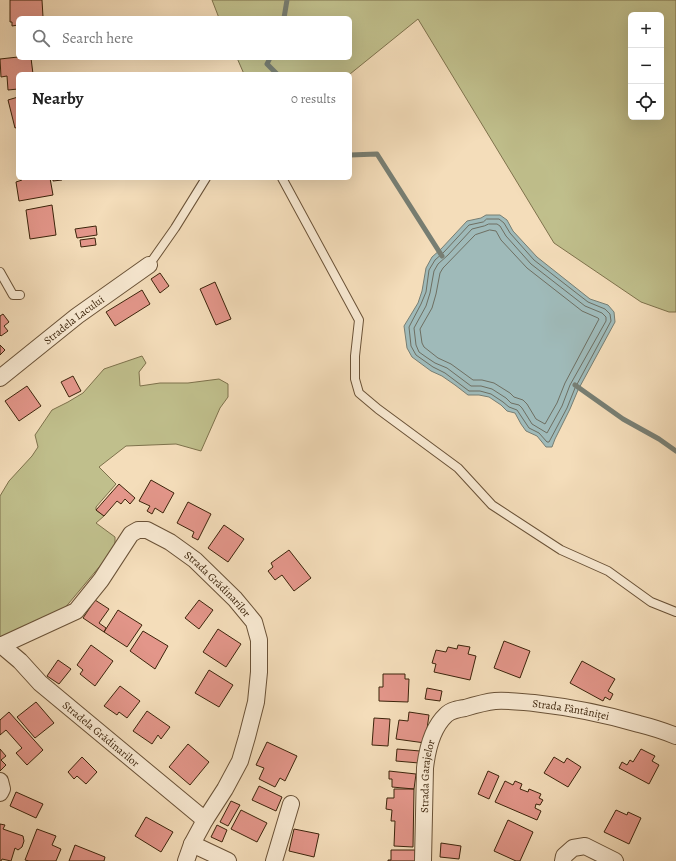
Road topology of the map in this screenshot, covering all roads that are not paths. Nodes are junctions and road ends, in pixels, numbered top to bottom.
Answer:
1 (205, 180) edge
2 (283, 180) edge
3 (150, 265) joint
4 (0, 272) edge
5 (20, 295) dead end
6 (0, 378) edge
7 (676, 612) edge
8 (0, 646) edge
9 (463, 708) joint
10 (676, 736) edge
11 (0, 781) edge
12 (0, 793) edge
13 (291, 804) dead end
14 (205, 820) junction
15 (192, 844) junction
16 (186, 861) edge
17 (228, 861) edge
18 (274, 861) edge
19 (423, 861) edge
20 (563, 861) edge
21 (615, 861) edge

1 - 3 lane
2 - 7 lane
3 - 6 street, Stradela Lacului
4 - 5 lane
8 - 14 street, Stradela Grădinarilor
8 - 14 street, Strada Grădinarilor
9 - 10 street, Strada Fântâniței
9 - 19 street, Strada Garajelor
11 - 12 street
13 - 18 street
14 - 15 street, Strada Grădinarilor
15 - 16 street, Strada Grădinarilor
15 - 17 street
20 - 21 street

